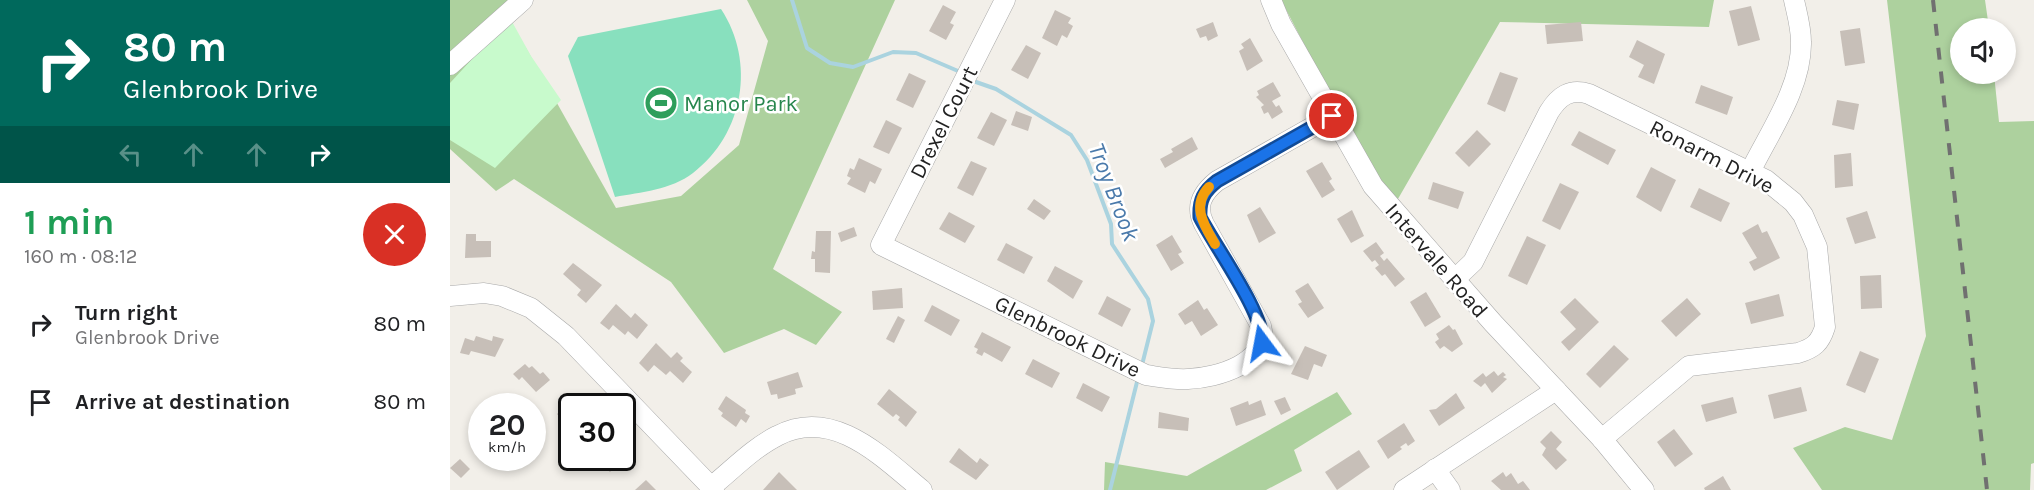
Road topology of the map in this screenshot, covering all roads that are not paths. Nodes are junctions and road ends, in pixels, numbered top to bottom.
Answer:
1 (524, 0) edge
2 (1005, 0) edge
3 (1271, 0) edge
4 (1794, 0) edge
5 (450, 65) edge
6 (1332, 116) junction
7 (1750, 172) junction
8 (881, 244) joint
9 (1454, 280) junction
10 (450, 296) edge
11 (1556, 390) junction
12 (1602, 439) junction
13 (1435, 469) junction
14 (712, 488) edge
15 (922, 490) edge
16 (1404, 490) edge
17 (1450, 490) edge
18 (1644, 490) edge

1 - 5 street
2 - 8 street, Drexel Court
3 - 6 street, Intervale Road
4 - 7 street
6 - 8 street, Glenbrook Drive
6 - 9 street, Intervale Road
7 - 9 street, Ronarm Drive
7 - 12 street, Ronarm Drive
9 - 11 street, Intervale Road
10 - 14 street
11 - 12 street, Intervale Road
11 - 13 street
12 - 18 street, Intervale Road
13 - 16 street
13 - 17 street
14 - 15 street

